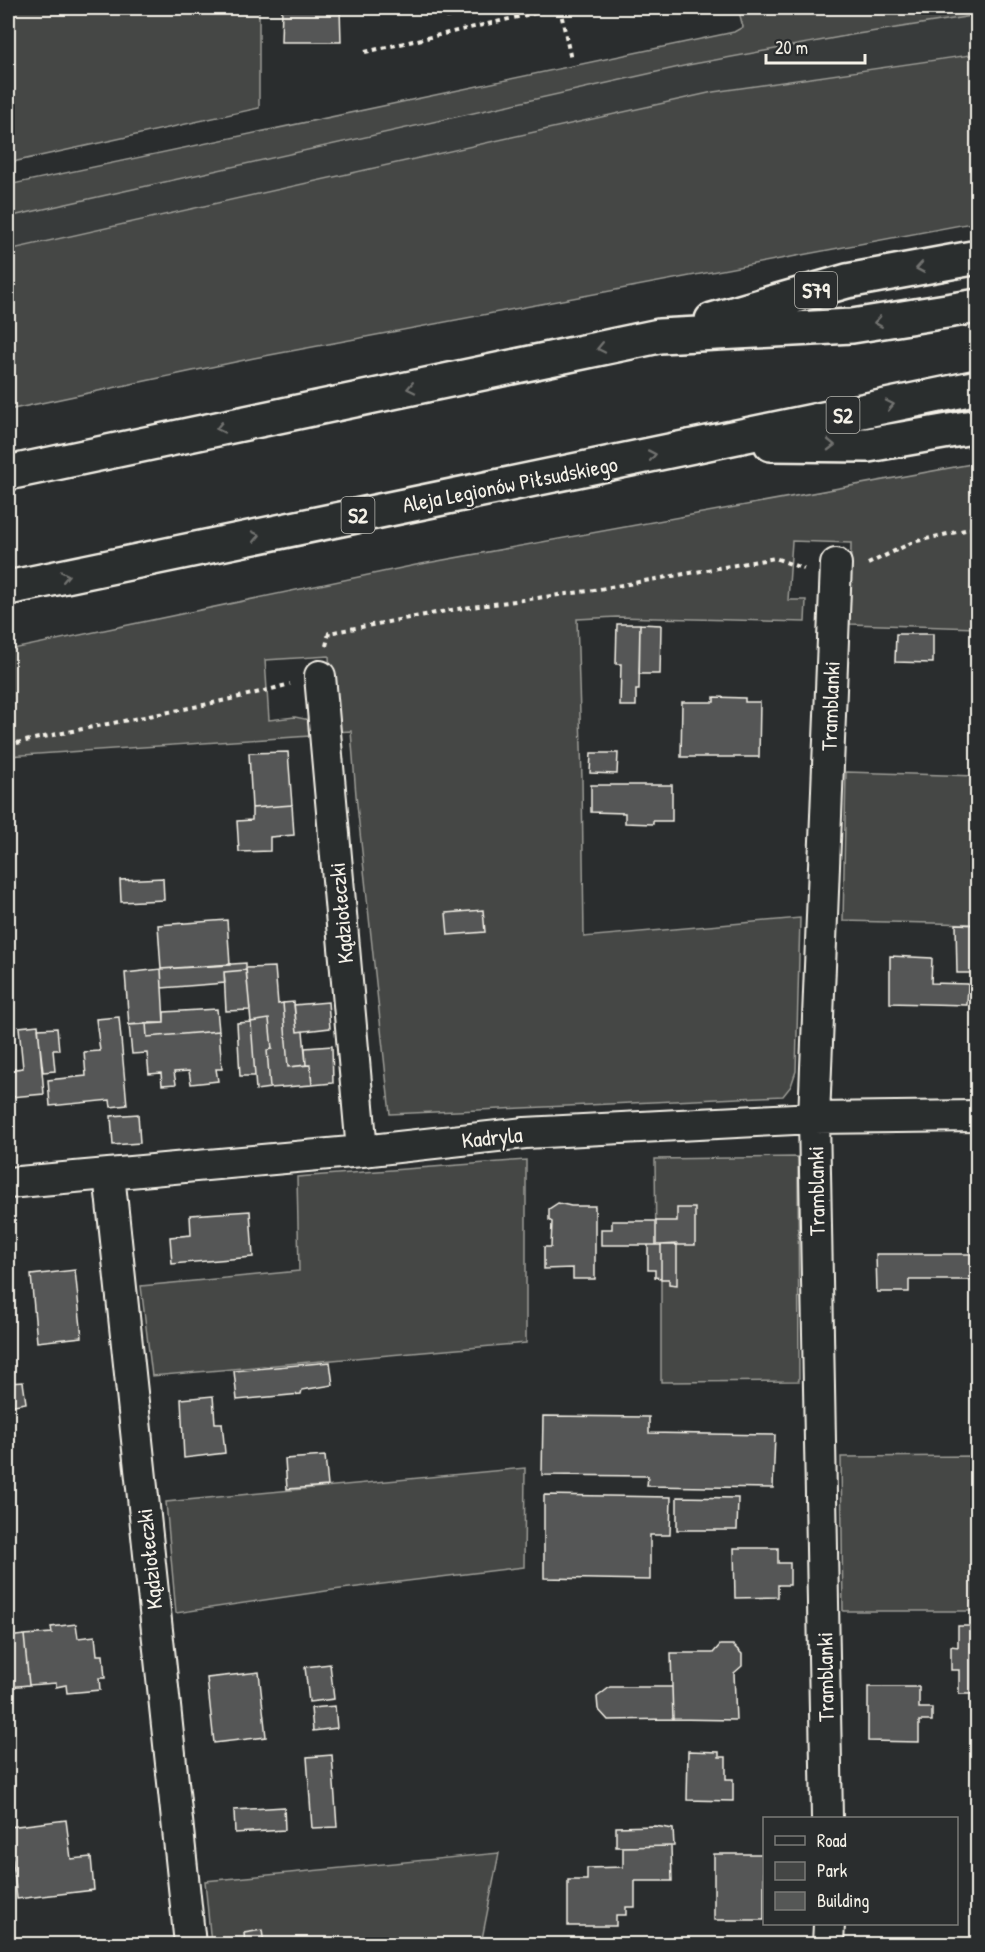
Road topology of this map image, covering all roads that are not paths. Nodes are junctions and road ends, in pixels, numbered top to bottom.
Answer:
1 (978, 257) edge
2 (978, 306) edge
3 (659, 336) junction
4 (978, 387) edge
5 (978, 426) edge
6 (709, 444) junction
7 (8, 473) edge
8 (836, 573) road end
9 (8, 588) edge
10 (320, 676) road end
11 (978, 1116) edge
12 (814, 1118) junction
13 (362, 1150) junction
14 (109, 1174) junction
15 (8, 1183) edge
16 (827, 1817) edge
17 (829, 1925) edge
18 (190, 1944) edge
19 (828, 1944) edge

1 -> 3 highway, S79
2 -> 3 highway
3 -> 7 highway
6 -> 4 highway, Aleja Legionów Piłsudskiego / S2
6 -> 5 highway
9 -> 6 highway, Aleja Legionów Piłsudskiego / S2
8 - 12 street, Tramblanki
10 - 13 street, Kądziołeczki
11 - 12 street, Kadryla
12 - 13 street, Kadryla
12 - 16 street, Tramblanki
13 - 14 street, Kadryla
14 - 15 street, Kadryla
14 - 18 street, Kądziołeczki
17 - 19 street

